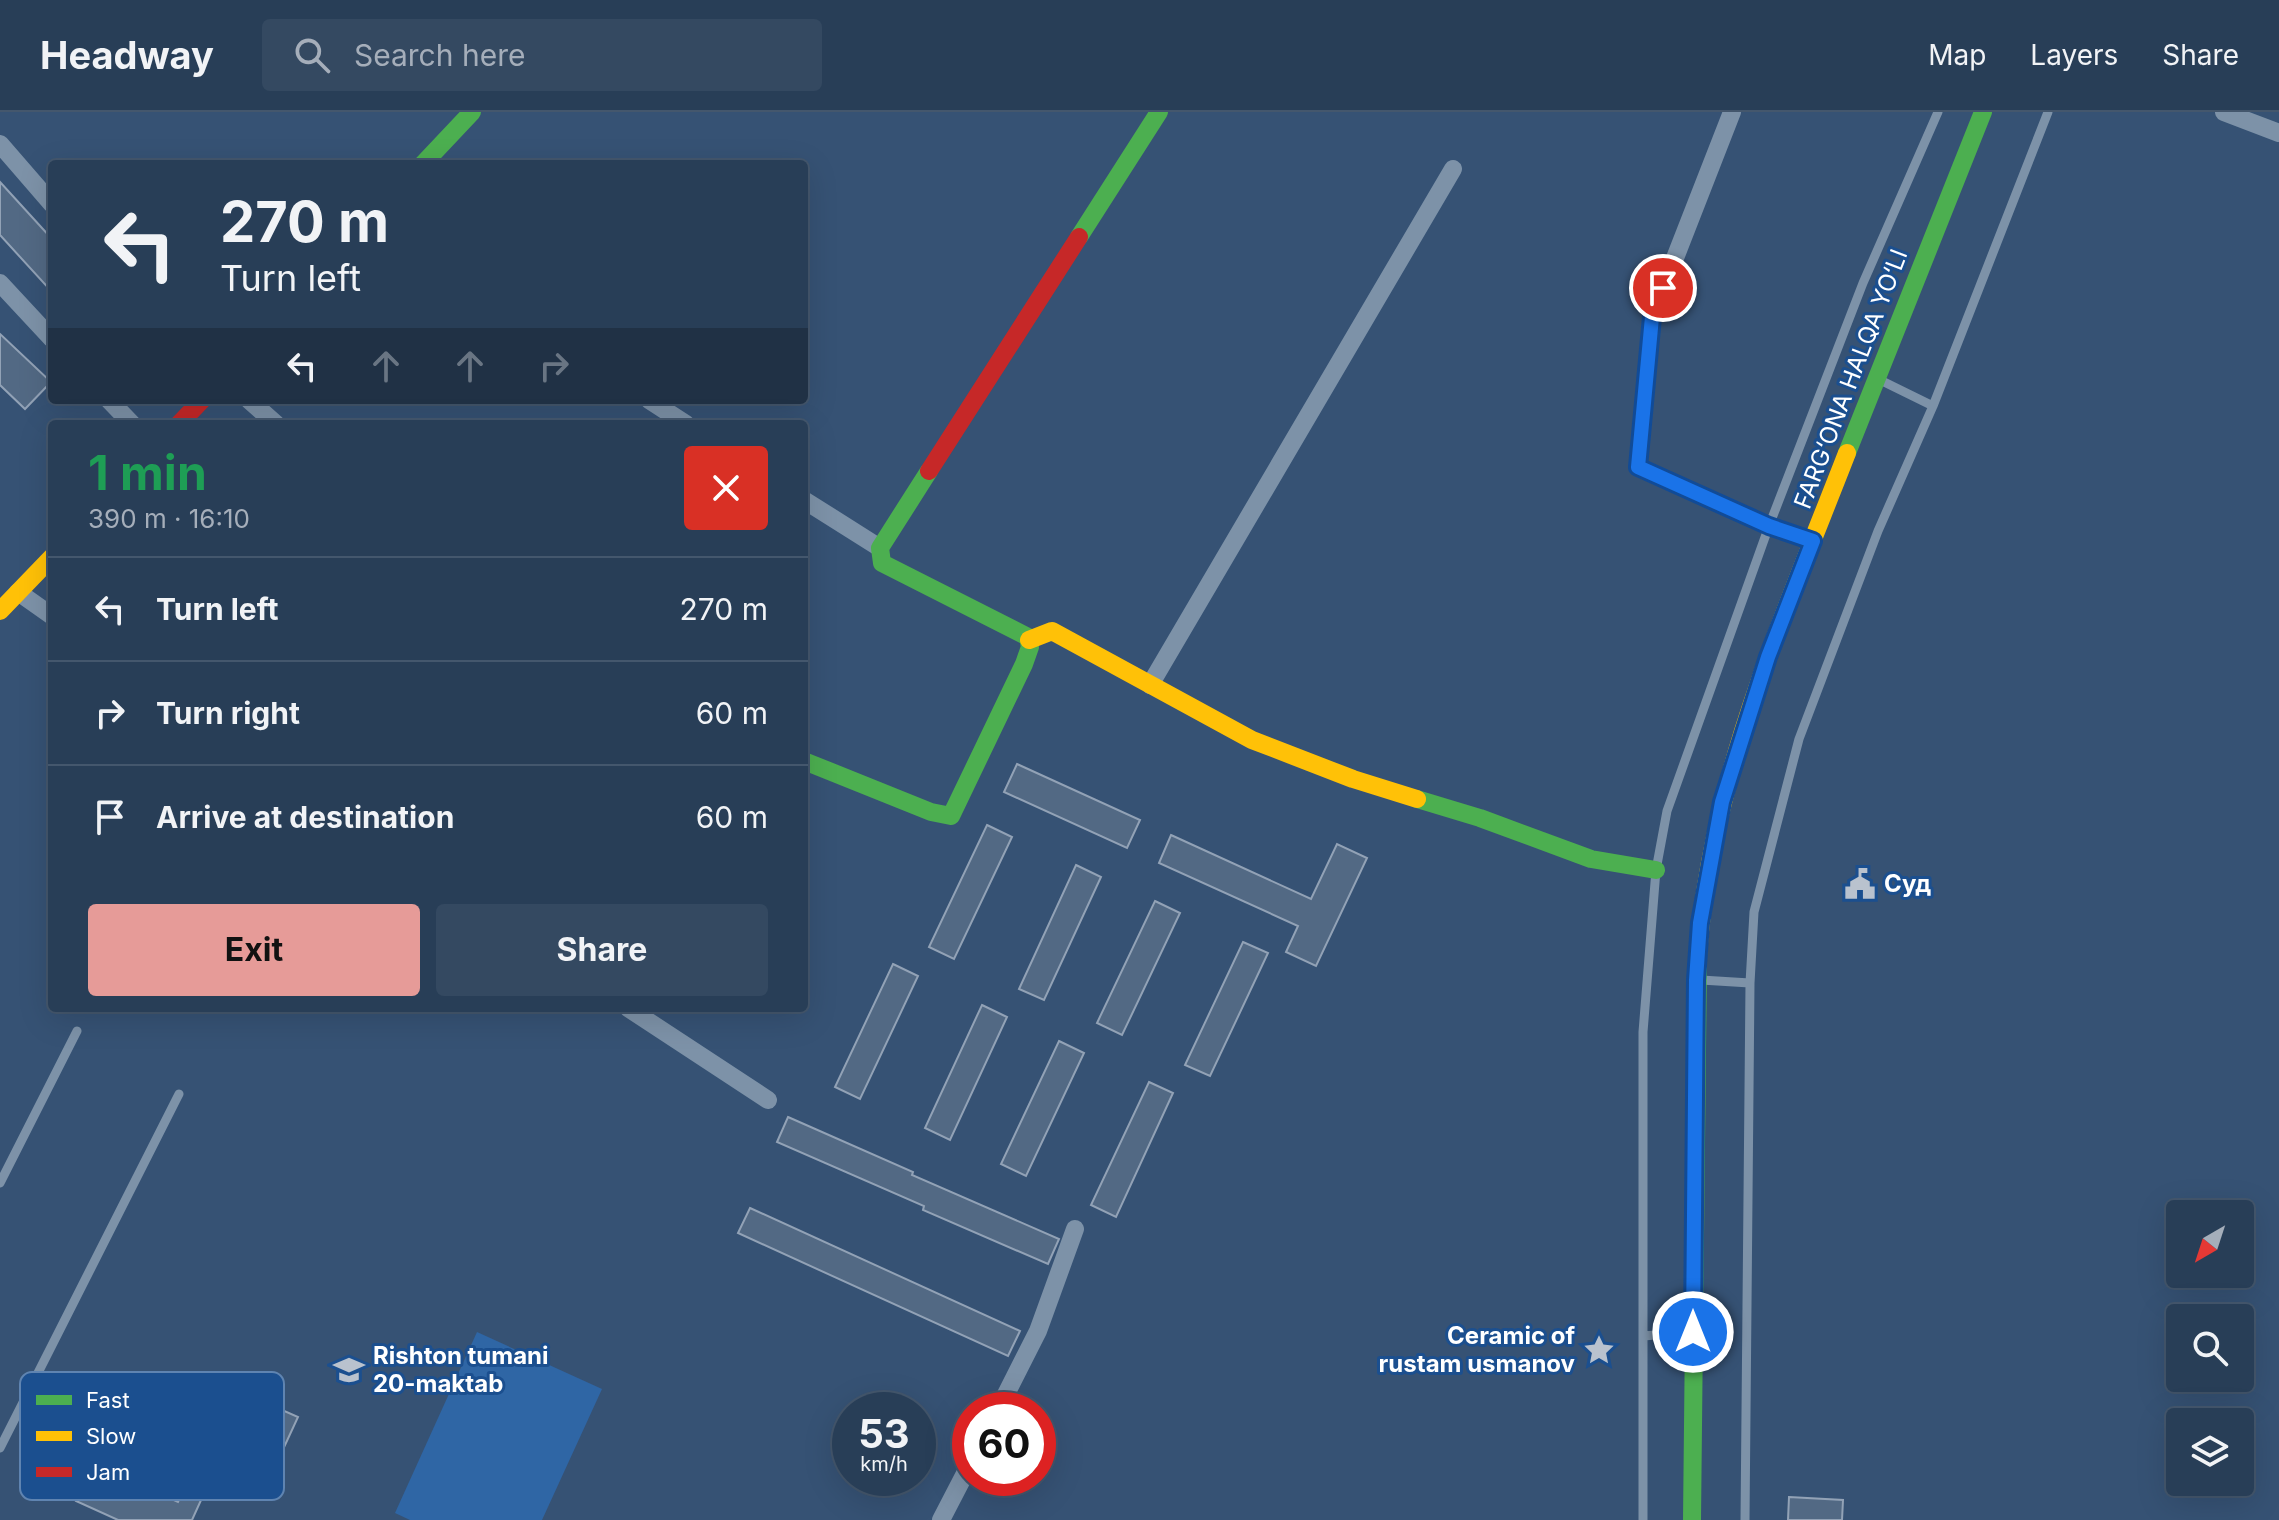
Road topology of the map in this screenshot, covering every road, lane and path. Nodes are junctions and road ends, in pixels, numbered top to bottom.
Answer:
1 (472, 112) edge
2 (1159, 112) edge
3 (1732, 112) edge
4 (1938, 112) edge
5 (1983, 112) edge
6 (2048, 112) edge
7 (2224, 112) edge
8 (2279, 133) edge
9 (1, 147) edge
10 (427, 160) edge
11 (1453, 169) dead end
12 (48, 200) edge
13 (0, 283) edge
14 (48, 335) edge
15 (1876, 378) junction
16 (113, 404) edge
17 (198, 404) edge
18 (254, 404) edge
19 (655, 404) edge
20 (1933, 406) junction
21 (128, 420) edge
22 (183, 420) edge
23 (272, 420) edge
24 (680, 420) edge
25 (808, 503) edge
26 (1769, 526) junction
27 (1813, 541) junction
28 (880, 548) junction
29 (48, 561) edge
30 (18, 592) junction
31 (0, 611) edge
32 (48, 613) edge
33 (1029, 640) junction
34 (1150, 685) junction
35 (808, 763) edge
36 (1656, 870) junction
37 (1696, 980) junction
38 (1750, 983) junction
39 (634, 1012) edge
40 (77, 1031) dead end
41 (179, 1094) dead end
42 (768, 1100) dead end
43 (0, 1183) edge
44 (1075, 1229) dead end
45 (1693, 1332) junction
46 (1644, 1336) junction
47 (38, 1372) edge
48 (1007, 1392) edge
49 (20, 1408) edge
50 (0, 1448) edge
51 (953, 1496) edge
52 (941, 1520) edge
53 (1643, 1520) edge
54 (1692, 1520) edge
55 (1745, 1520) edge

1 - 10 street
2 - 28 street
3 - 26 street
4 - 26 lane
5 - 15 street, FARG‘ONA HALQA YO‘LI
6 - 20 lane
7 - 8 street
9 - 12 street
11 - 34 street
13 - 14 street
15 - 20 lane
15 - 27 street, FARG‘ONA HALQA YO‘LI
16 - 21 street
17 - 22 street
18 - 23 street
19 - 24 street
20 - 38 lane
25 - 28 street
26 - 27 street
26 - 36 lane
27 - 37 street, FARG‘ONA HALQA YO‘LI
28 - 33 street
29 - 30 street
30 - 31 street
30 - 32 street
33 - 34 street
33 - 35 street
34 - 36 street
36 - 46 lane
37 - 38 lane
37 - 45 street, FARG‘ONA HALQA YO‘LI
38 - 55 lane
39 - 42 street
40 - 43 lane
41 - 47 lane
44 - 48 street
45 - 46 lane
45 - 54 street, FARG‘ONA HALQA YO‘LI
46 - 53 lane
49 - 50 lane
51 - 52 street

